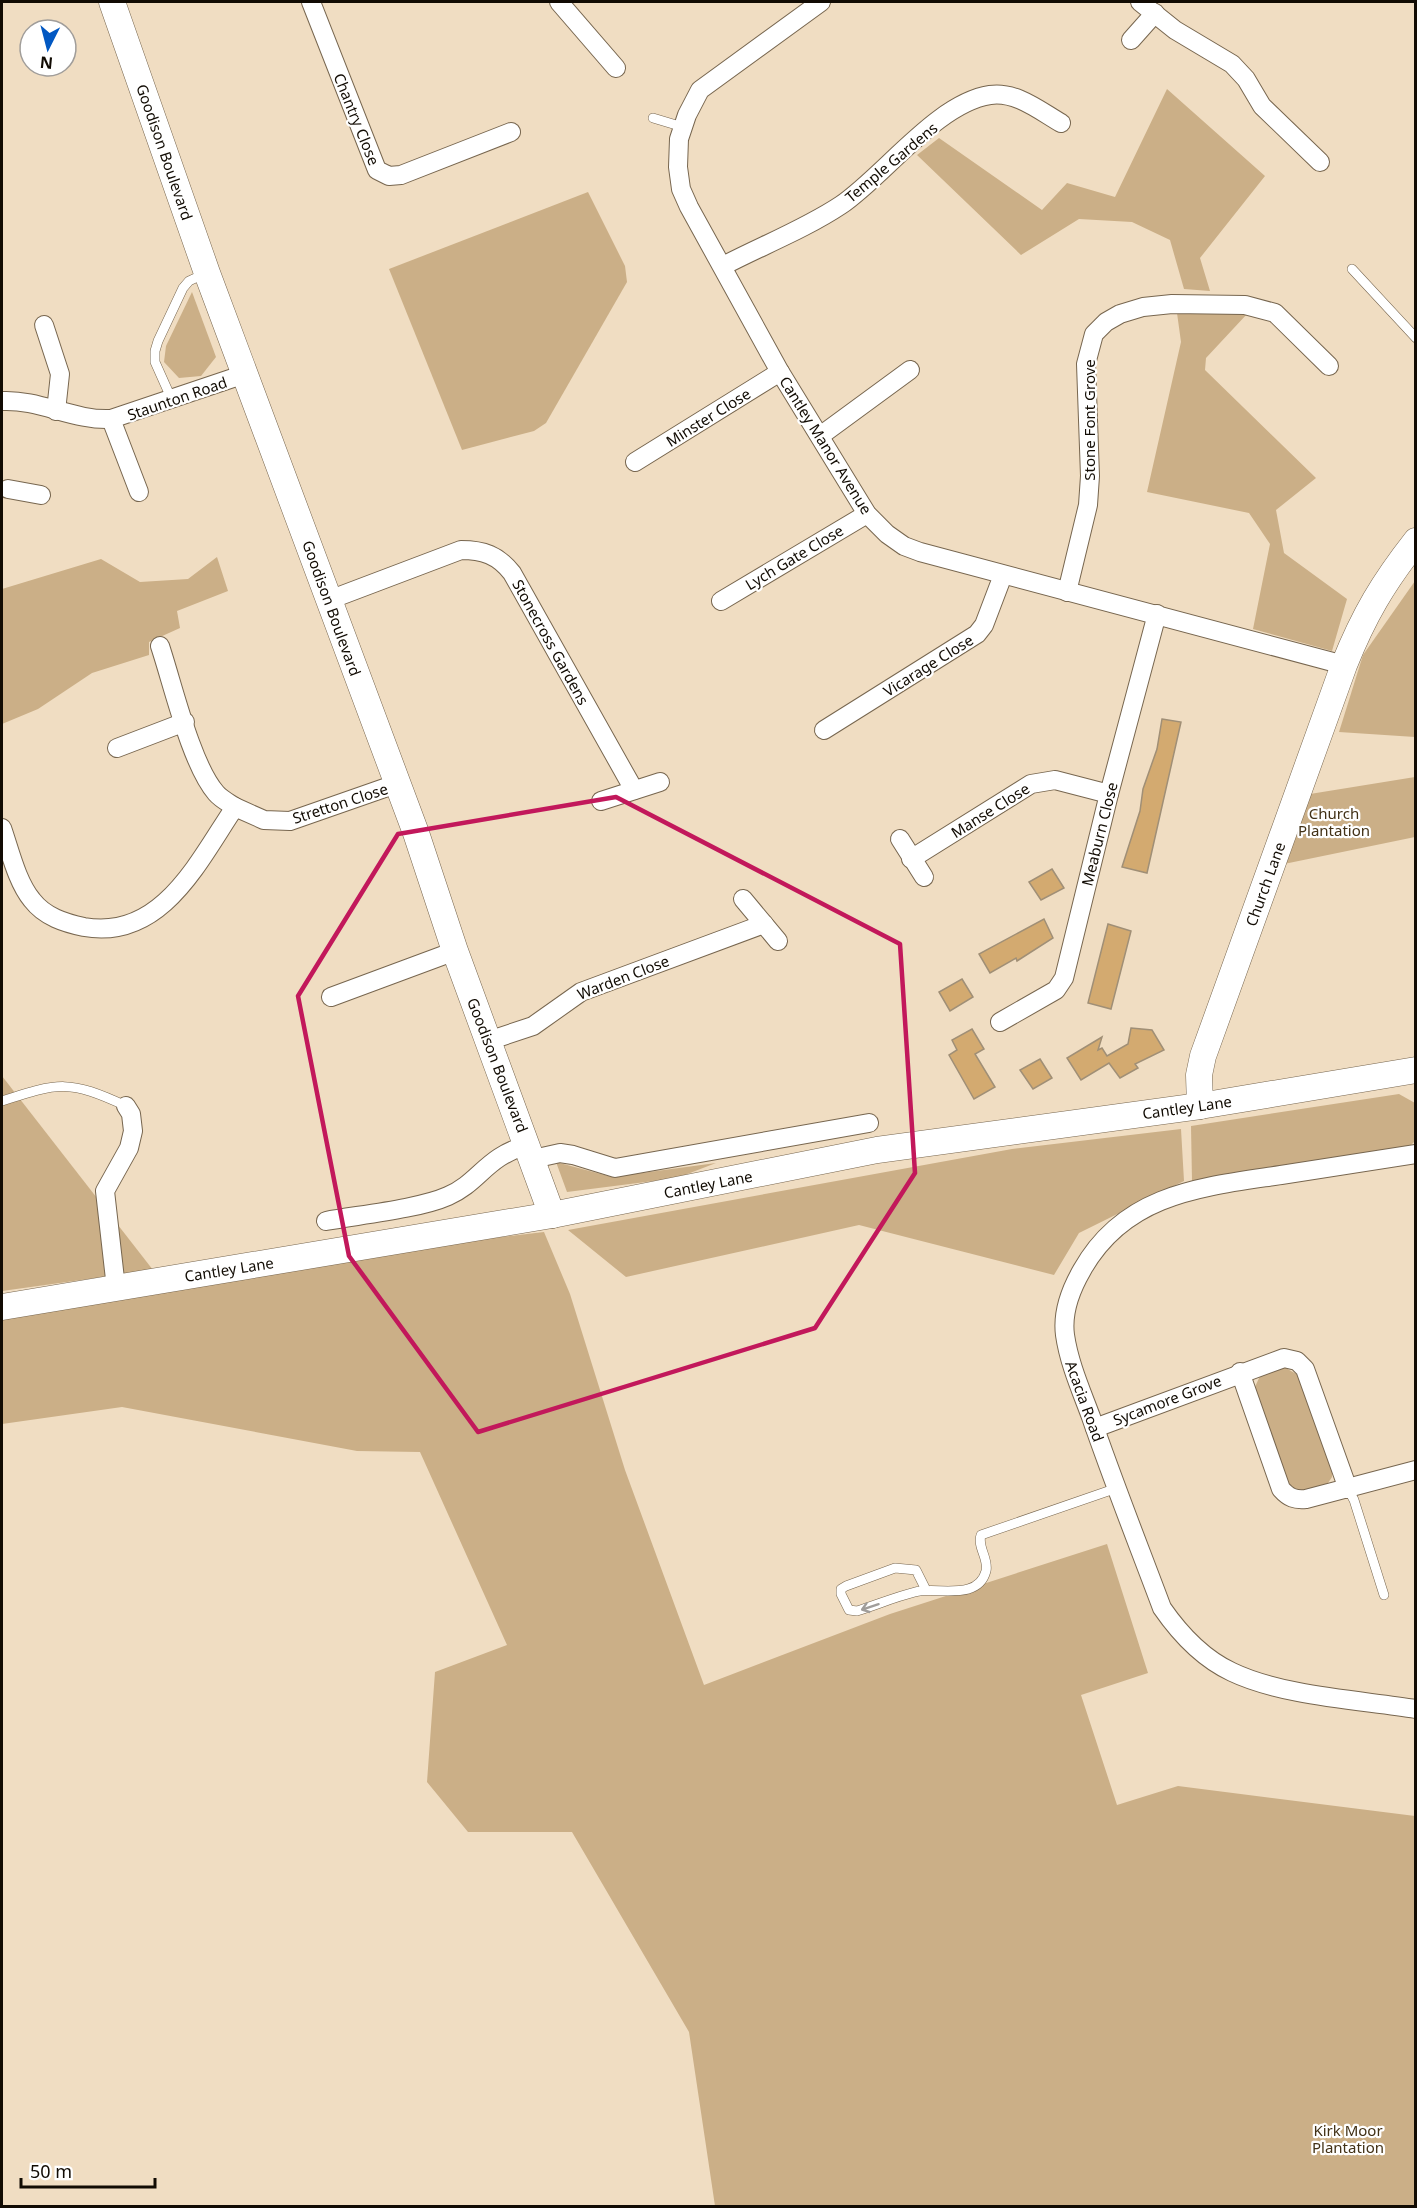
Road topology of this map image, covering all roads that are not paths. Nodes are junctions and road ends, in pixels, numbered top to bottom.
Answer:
1 (112, 2) edge
2 (311, 2) edge
3 (559, 2) edge
4 (821, 2) edge
5 (1140, 2) edge
6 (1155, 13) junction
7 (1131, 40) dead end
8 (616, 68) dead end
9 (653, 118) dead end
10 (1061, 123) dead end
11 (683, 127) junction
12 (511, 132) dead end
13 (1320, 162) dead end
14 (723, 266) junction
15 (1352, 269) dead end
16 (207, 273) junction
17 (44, 326) dead end
18 (1416, 338) edge
19 (1329, 366) dead end
20 (910, 370) dead end
21 (780, 372) junction
22 (245, 374) junction
23 (172, 400) junction
24 (2, 401) edge
25 (56, 411) junction
26 (111, 419) junction
27 (820, 436) junction
28 (635, 462) dead end
29 (4, 485) edge
30 (139, 492) dead end
31 (41, 495) dead end
32 (867, 514) junction
33 (1416, 541) edge
34 (1002, 574) junction
35 (1067, 592) junction
36 (329, 600) junction
37 (721, 600) dead end
38 (1156, 614) junction
39 (160, 646) dead end
40 (1344, 664) junction
41 (185, 722) junction
42 (824, 730) dead end
43 (117, 748) dead end
44 (660, 782) dead end
45 (396, 784) junction
46 (634, 790) junction
47 (1109, 794) junction
48 (601, 801) dead end
49 (235, 807) junction
50 (2, 828) edge
51 (900, 839) dead end
52 (911, 859) junction
53 (924, 876) dead end
54 (743, 899) dead end
55 (764, 924) junction
56 (778, 941) dead end
57 (455, 951) junction
58 (331, 997) dead end
59 (1000, 1022) dead end
60 (488, 1041) junction
61 (1416, 1070) edge
62 (2, 1101) edge
63 (126, 1106) joint
64 (1200, 1106) junction
65 (869, 1123) dead end
66 (530, 1152) junction
67 (1416, 1154) edge
68 (552, 1215) junction
69 (326, 1221) dead end
70 (116, 1288) junction
71 (2, 1307) edge
72 (1240, 1372) junction
73 (1095, 1428) junction
74 (1416, 1470) edge
75 (1117, 1488) junction
76 (1348, 1489) junction
77 (926, 1590) junction
78 (1384, 1595) dead end
79 (1416, 1709) edge

1 - 16 street, Goodison Boulevard
2 - 12 street, Chantry Close
3 - 8 street
4 - 11 street, Cantley Manor Avenue
5 - 6 street
6 - 7 street
6 - 13 street
9 - 11 lane
10 - 14 street, Temple Gardens
11 - 14 street, Cantley Manor Avenue
14 - 21 street, Cantley Manor Avenue
15 - 18 lane
16 - 22 street, Goodison Boulevard
16 - 23 lane
17 - 25 street
19 - 35 street, Stone Font Grove
20 - 27 street
21 - 27 street, Cantley Manor Avenue
21 - 28 street, Minster Close
22 - 23 street, Staunton Road
22 - 36 street, Goodison Boulevard
23 - 26 street, Staunton Road
24 - 25 street, Staunton Road
25 - 26 street, Staunton Road
26 - 30 street
27 - 32 street, Cantley Manor Avenue
29 - 31 street
32 - 34 street, Cantley Manor Avenue
32 - 37 street, Lych Gate Close
33 - 40 street, Church Lane
34 - 35 street, Cantley Manor Avenue
34 - 42 street, Vicarage Close
35 - 38 street, Cantley Manor Avenue
36 - 45 street, Goodison Boulevard
36 - 46 street, Stonecross Gardens
38 - 40 street, Cantley Manor Avenue
38 - 47 street, Meaburn Close
39 - 41 street, Stretton Close
40 - 64 street, Church Lane
41 - 43 street
41 - 49 street, Stretton Close
44 - 46 street
45 - 49 street, Stretton Close
45 - 57 street, Goodison Boulevard
46 - 48 street
47 - 52 street, Manse Close
47 - 59 street, Meaburn Close
49 - 50 street
51 - 52 street
52 - 53 street
54 - 55 street
55 - 56 street
55 - 60 street, Warden Close
57 - 58 street
57 - 60 street, Goodison Boulevard
60 - 66 street, Goodison Boulevard
61 - 64 street, Cantley Lane
62 - 63 lane
63 - 70 street
64 - 68 street, Cantley Lane
65 - 66 street, Cantley Lane
66 - 68 street, Goodison Boulevard
66 - 69 street, Cantley Lane
67 - 73 street, Acacia Road
68 - 70 street, Cantley Lane
70 - 71 street, Cantley Lane
72 - 73 street, Sycamore Grove
72 - 76 street, Sycamore Grove
72 - 76 street, Sycamore Grove
73 - 75 street, Acacia Road
74 - 76 street, Sycamore Grove
75 - 77 lane
75 - 79 street, Acacia Road
76 - 78 lane
77 -> 77 lane

